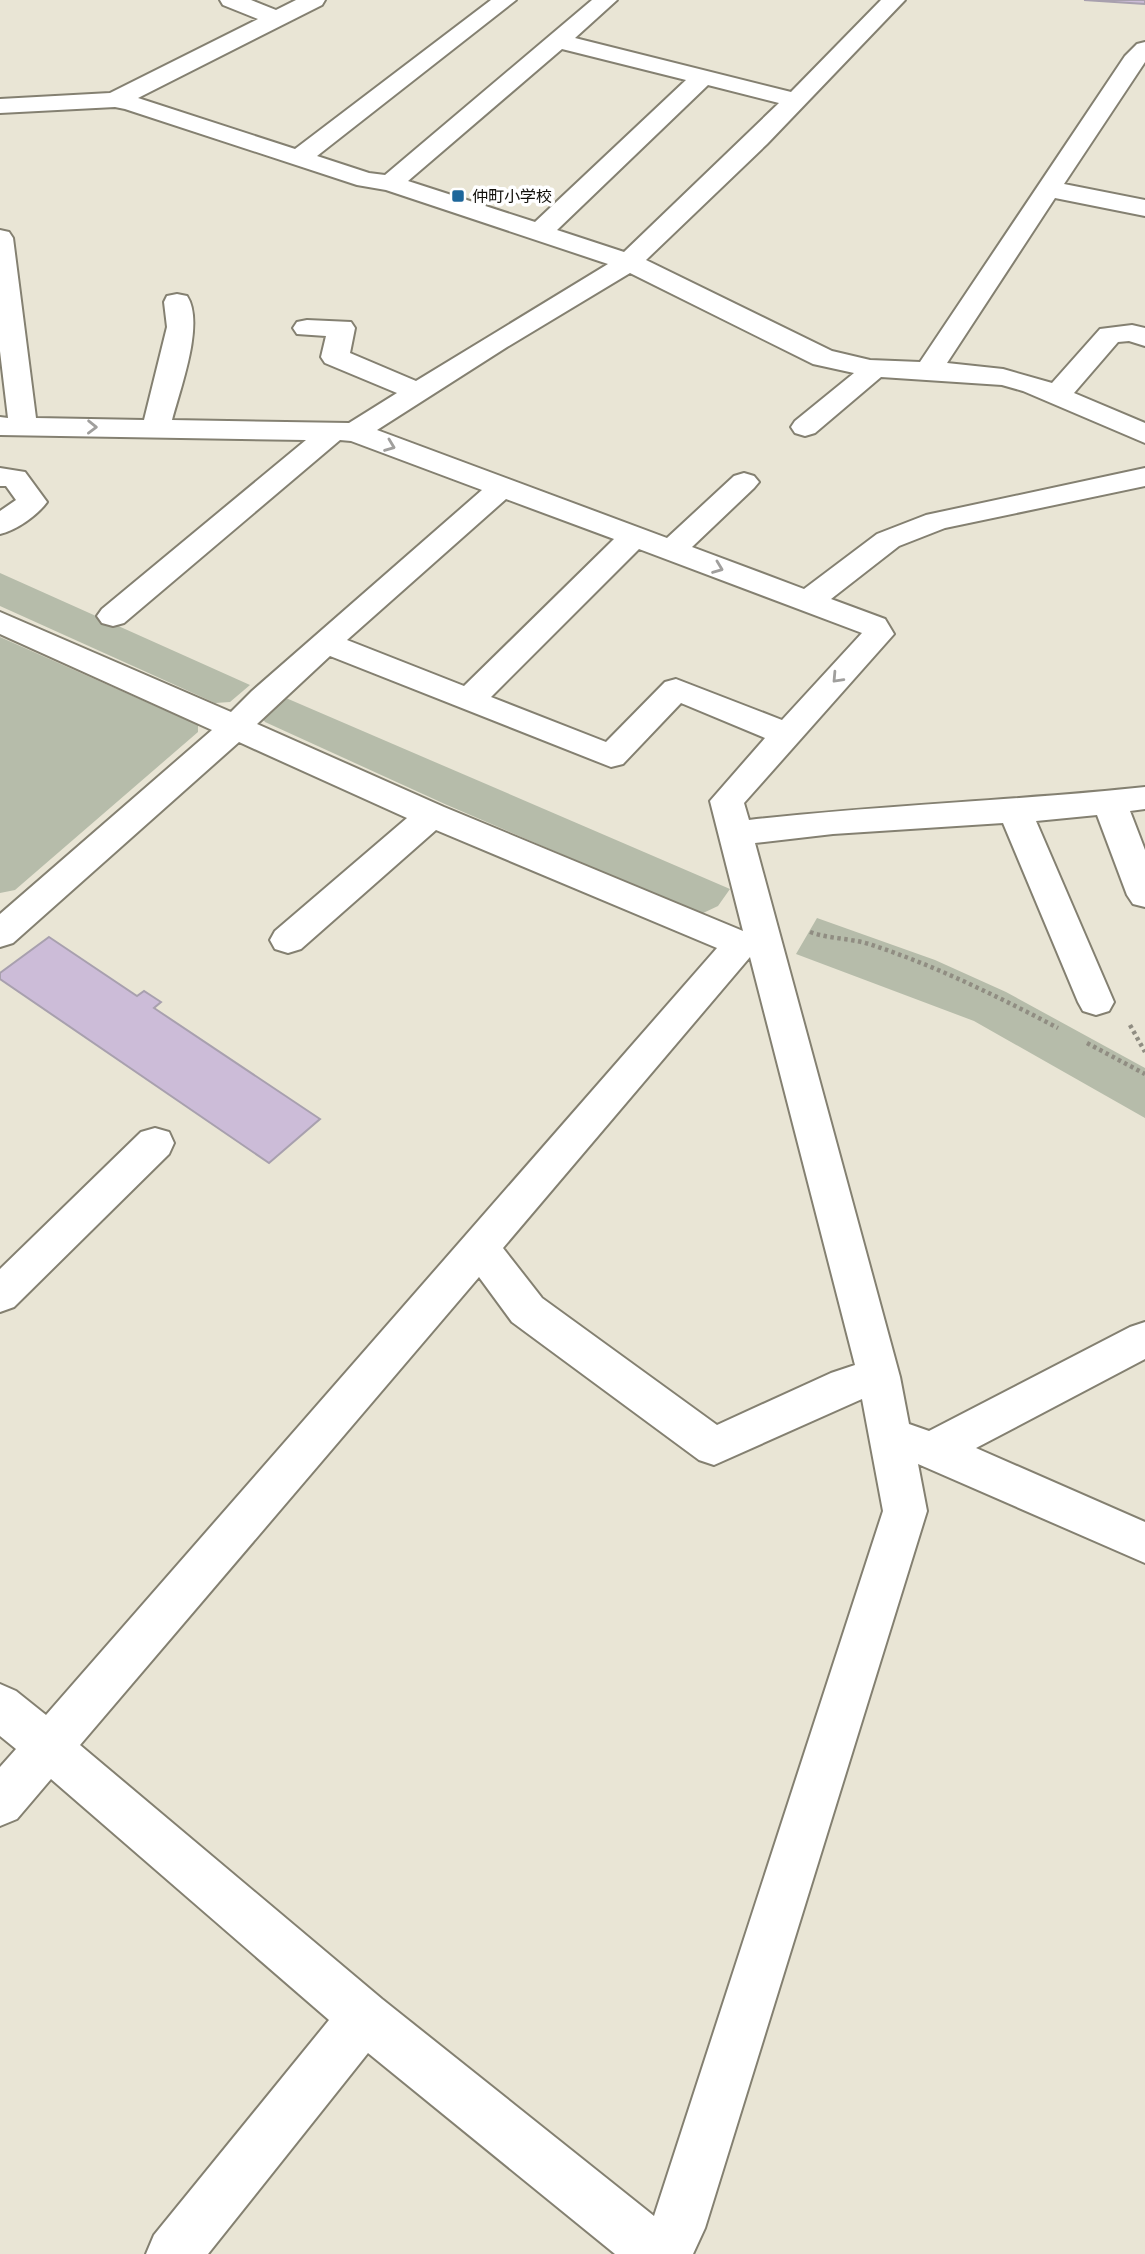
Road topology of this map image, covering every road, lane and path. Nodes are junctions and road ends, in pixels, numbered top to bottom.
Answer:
1 (231, 0) edge
2 (314, 0) edge
3 (505, 0) edge
4 (894, 0) edge
5 (570, 3) dead end
6 (600, 5) edge
7 (277, 19) junction
8 (558, 41) junction
9 (1145, 49) edge
10 (702, 78) junction
11 (115, 100) junction
12 (795, 100) junction
13 (0, 106) edge
14 (299, 158) junction
15 (390, 183) junction
16 (1050, 189) junction
17 (1145, 208) edge
18 (539, 233) junction
19 (0, 238) edge
20 (629, 262) junction
21 (177, 302) dead end
22 (307, 328) dead end
23 (1145, 338) edge
24 (870, 368) junction
25 (929, 370) junction
26 (417, 391) junction
27 (1057, 395) junction
28 (12, 426) edge
29 (805, 427) dead end
30 (156, 428) junction
31 (345, 431) junction
32 (1145, 434) edge
33 (0, 477) edge
34 (1145, 477) edge
35 (744, 482) dead end
36 (500, 488) junction
37 (0, 525) edge
38 (633, 537) junction
39 (671, 551) junction
40 (807, 602) junction
41 (113, 616) dead end
42 (0, 622) edge
43 (325, 643) junction
44 (470, 699) junction
45 (236, 727) junction
46 (785, 734) junction
47 (1145, 798) edge
48 (1109, 802) junction
49 (1014, 811) junction
50 (432, 815) junction
51 (736, 833) junction
52 (1145, 895) edge
53 (5, 921) edge
54 (288, 940) dead end
55 (756, 940) junction
56 (1096, 1002) dead end
57 (155, 1143) dead end
58 (479, 1247) junction
59 (0, 1295) edge
60 (1145, 1339) edge
61 (879, 1377) junction
62 (912, 1443) junction
63 (1145, 1543) edge
64 (0, 1706) edge
65 (48, 1746) junction
66 (0, 1803) edge
67 (364, 2017) junction
68 (173, 2254) edge
69 (660, 2254) edge

1 - 7 street
2 - 7 street
3 - 14 street
4 - 12 street
5 - 6 street
6 - 8 street
7 - 11 street
8 - 10 street
8 - 15 street
9 - 16 street
10 - 12 street
10 - 18 street
11 - 13 street
11 - 14 street
12 - 20 street
14 - 15 street
15 - 18 street
16 - 17 street
16 - 25 street
18 - 20 street
19 - 28 street
20 - 24 street
20 - 26 street
21 - 30 street
22 - 26 street
23 - 27 street
24 - 25 street
24 - 29 street
25 - 27 street
26 - 31 street
27 - 32 street
28 -> 30 street
30 - 31 street
31 -> 36 street
31 - 41 street
33 - 37 street
34 - 40 street
35 - 39 street
36 - 38 street
36 - 43 street
38 - 39 street
38 - 44 street
39 -> 40 street
40 -> 46 street
42 - 45 street
43 - 44 street
43 - 45 street
44 - 46 street
45 - 50 street
45 - 53 street
46 - 51 street
47 - 48 street
48 - 49 street
48 - 52 street
49 - 51 street
49 - 56 street
50 - 54 street
50 - 55 street
51 - 55 street
55 - 58 street
55 - 61 street
57 - 59 street
58 - 61 street
58 - 65 street
60 - 62 street
61 - 62 street
62 - 63 street
62 - 69 street
64 - 65 street
65 - 66 street
65 - 67 street
67 - 68 street
67 - 69 street

